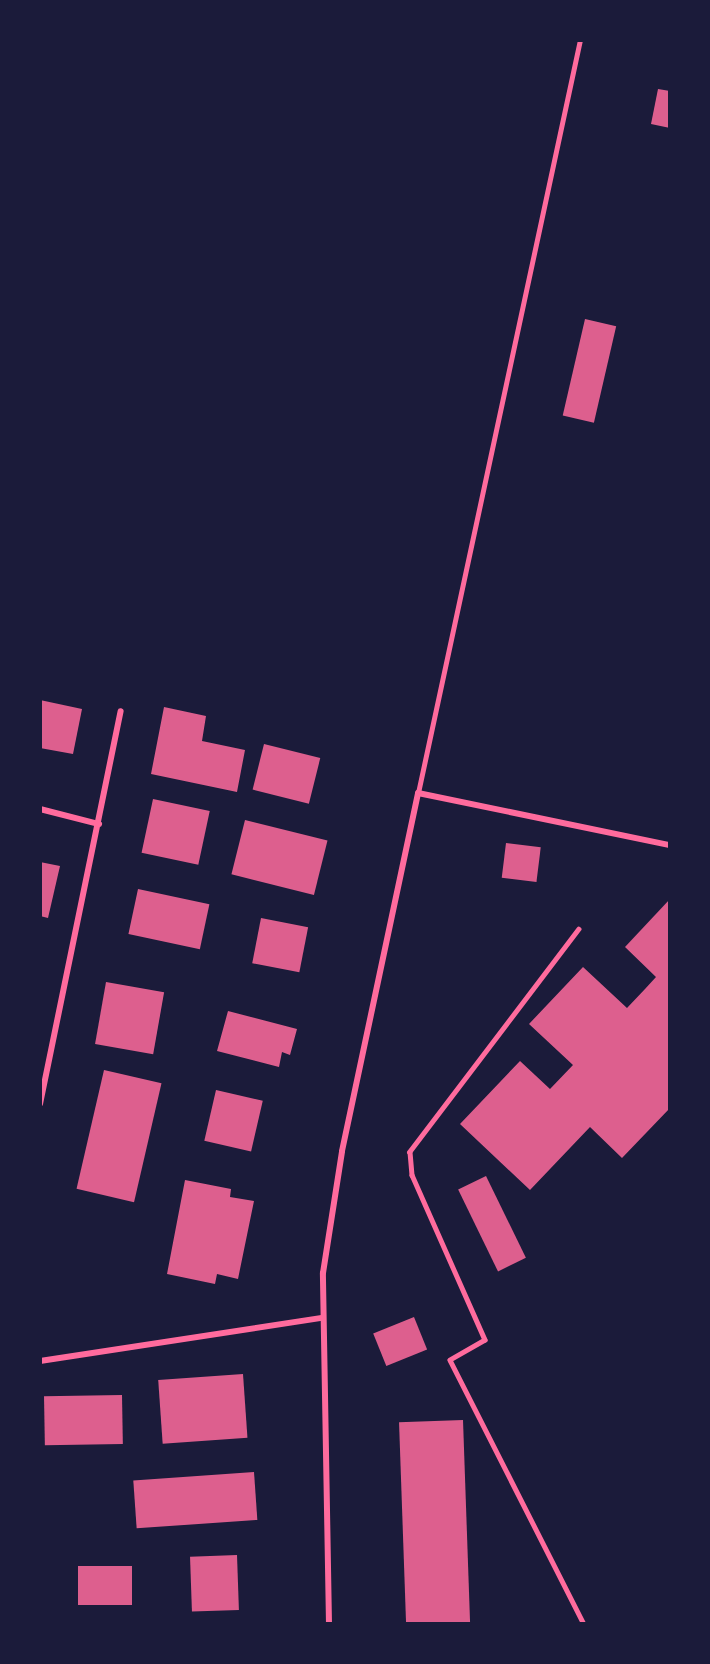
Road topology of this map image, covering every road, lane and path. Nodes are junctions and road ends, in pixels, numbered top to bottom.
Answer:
1 (580, 40) edge
2 (121, 711) dead end
3 (418, 793) junction
4 (40, 809) edge
5 (99, 824) junction
6 (669, 845) edge
7 (579, 929) dead end
8 (42, 1093) edge
9 (40, 1104) edge
10 (322, 1318) junction
11 (40, 1361) edge
12 (329, 1623) edge
13 (584, 1623) edge

1 - 3 lane
2 - 5 street
3 - 6 street
3 - 10 street
4 - 5 street
5 - 8 street
7 - 13 lane
8 - 9 street
10 - 11 street
10 - 12 street

